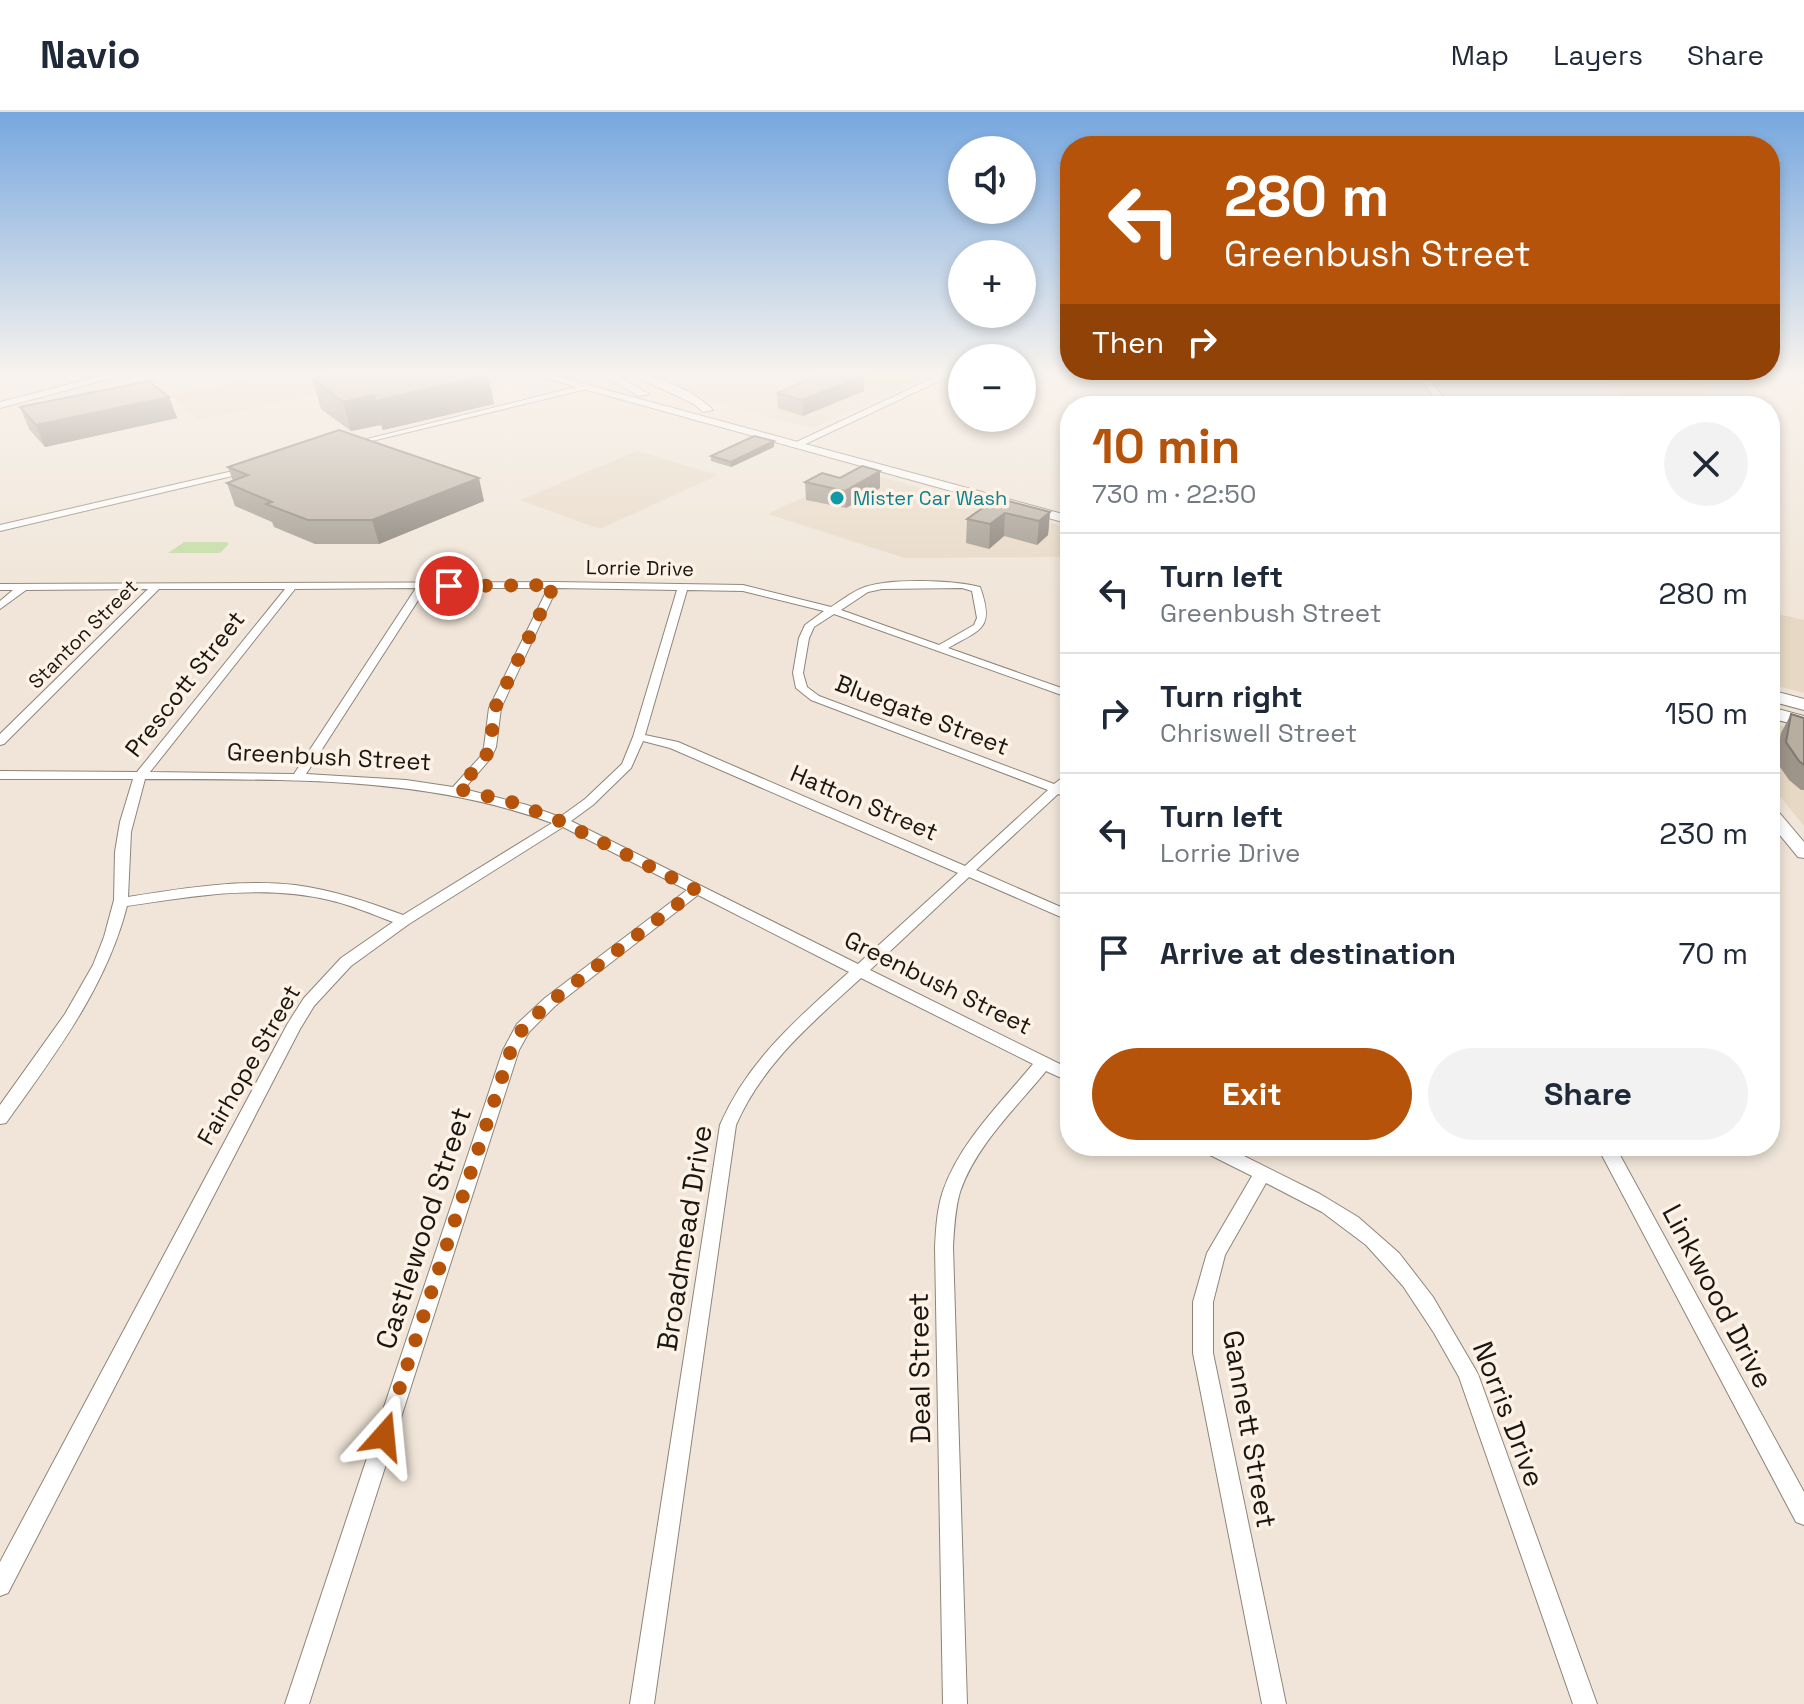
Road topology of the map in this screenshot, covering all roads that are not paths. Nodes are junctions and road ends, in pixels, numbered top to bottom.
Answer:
1 (804, 447) edge
2 (848, 447) edge
3 (261, 466) edge
4 (1060, 511) edge
5 (1060, 511) edge
6 (0, 528) edge
7 (554, 585) junction
8 (157, 586) junction
9 (292, 586) junction
10 (423, 586) junction
11 (683, 586) junction
12 (0, 587) edge
13 (23, 587) junction
14 (0, 606) edge
15 (831, 610) junction
16 (939, 649) junction
17 (1060, 691) edge
18 (1780, 698) edge
19 (1804, 705) edge
20 (1780, 715) edge
21 (1804, 722) edge
22 (639, 737) junction
23 (0, 741) edge
24 (0, 775) edge
25 (141, 775) junction
26 (298, 777) junction
27 (1060, 785) edge
28 (458, 789) junction
29 (1060, 791) edge
30 (562, 822) junction
31 (1780, 824) edge
32 (1804, 853) edge
33 (965, 870) junction
34 (696, 890) junction
35 (122, 902) junction
36 (1060, 912) edge
37 (404, 921) junction
38 (859, 970) junction
39 (1044, 1062) junction
40 (1060, 1071) edge
41 (0, 1118) edge
42 (1227, 1156) edge
43 (1611, 1156) edge
44 (1262, 1174) junction
45 (1804, 1514) edge
46 (0, 1585) edge
47 (297, 1704) edge
48 (642, 1704) edge
49 (955, 1704) edge
50 (1274, 1704) edge
51 (1585, 1704) edge

1 - 5 main road
2 - 4 main road
3 - 6 street
7 - 10 street, Lorrie Drive
7 - 11 street, Lorrie Drive
7 - 28 street
8 - 9 street, Lorrie Drive
8 - 13 street, Lorrie Drive
8 - 23 street, Stanton Street
9 - 10 street, Lorrie Drive
9 - 25 street, Prescott Street
10 - 26 street
11 - 15 street, Lorrie Drive
11 - 22 street, Fairhope Street
12 - 13 street, Lorrie Drive
13 - 14 street
15 - 16 street, Lorrie Drive
15 - 16 street
15 - 27 street, Bluegate Street
16 - 17 street, Lorrie Drive
18 - 19 main road
20 - 21 main road
22 - 30 street, Fairhope Street
22 - 33 street, Hatton Street
24 - 25 street, Greenbush Street
25 - 26 street, Greenbush Street
25 - 35 street, Prescott Street
26 - 28 street, Greenbush Street
28 - 30 street, Greenbush Street
29 - 33 street, Broadmead Drive
30 - 34 street, Greenbush Street
30 - 37 street, Fairhope Street
31 - 32 street
33 - 36 street, Hatton Street
33 - 38 street, Broadmead Drive
34 - 38 street, Greenbush Street
34 - 47 street, Castlewood Street
35 - 37 street
35 - 41 street, Prescott Street
37 - 46 street, Fairhope Street
38 - 39 street, Greenbush Street
38 - 48 street, Broadmead Drive
39 - 40 street, Greenbush Street
39 - 49 street, Deal Street
42 - 44 street
43 - 45 street, Linkwood Drive
44 - 50 street, Gannett Street
44 - 51 street, Norris Drive

